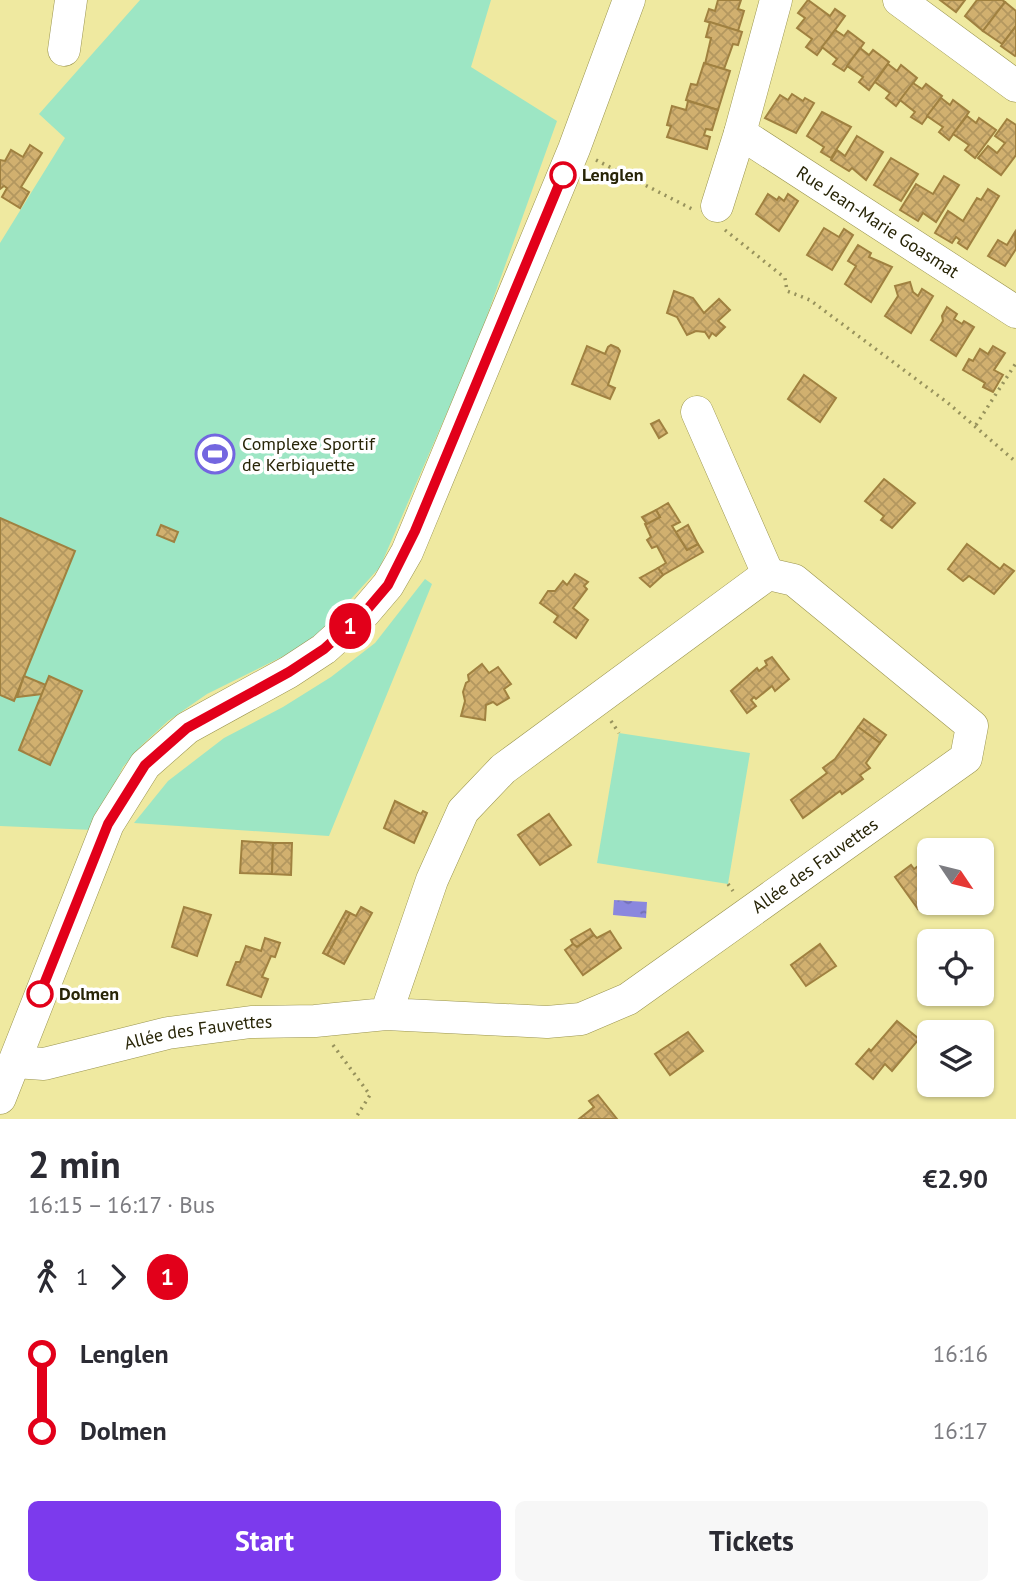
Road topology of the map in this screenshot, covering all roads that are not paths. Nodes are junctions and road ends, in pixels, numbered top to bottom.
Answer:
1 (71, 0) edge
2 (629, 0) edge
3 (776, 0) edge
4 (899, 0) edge
5 (64, 50) dead end
6 (1016, 86) edge
7 (740, 133) junction
8 (713, 216) road end
9 (1016, 312) edge
10 (697, 412) dead end
11 (768, 575) junction
12 (386, 1014) junction
13 (8, 1056) edge
14 (0, 1098) edge

1 - 5 street
2 - 13 street
3 - 7 street
4 - 6 street
7 - 8 street
7 - 9 street, Rue Jean-Marie Goasmat
10 - 11 street
11 - 12 street
11 - 12 street, Allée des Fauvettes
12 - 13 street, Allée des Fauvettes
13 - 14 street

